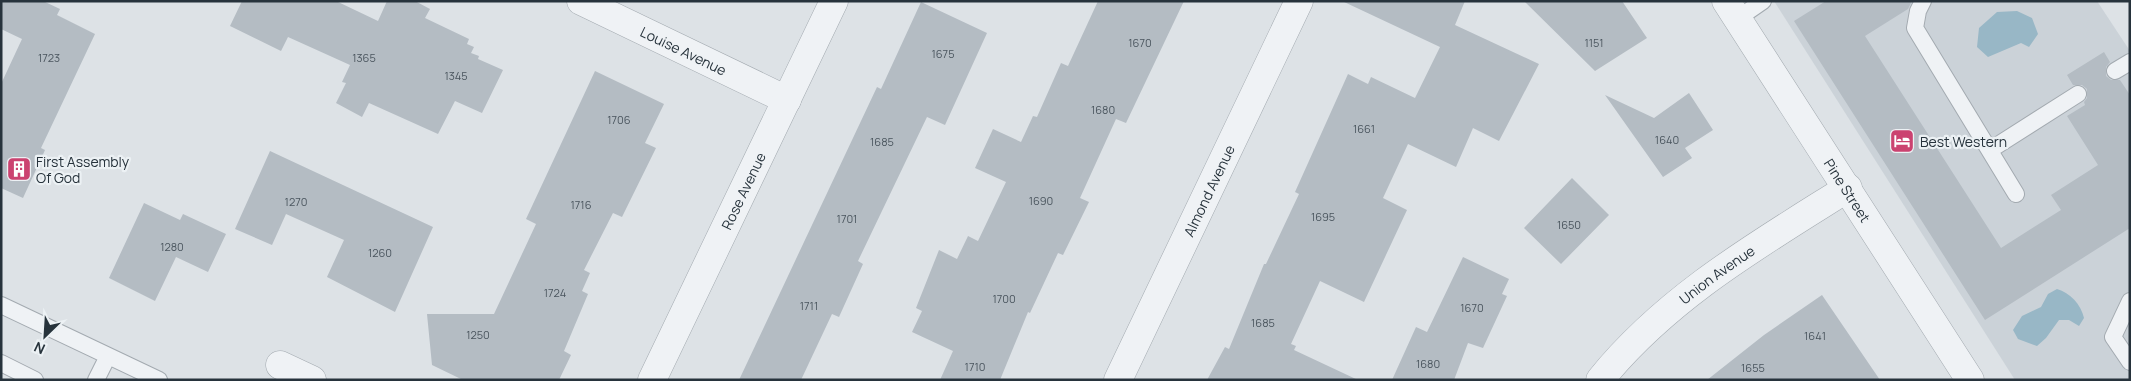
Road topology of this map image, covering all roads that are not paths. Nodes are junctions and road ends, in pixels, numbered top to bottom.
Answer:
1 (581, 1) edge
2 (834, 1) edge
3 (1299, 1) edge
4 (1763, 1) edge
5 (1923, 1) edge
6 (1731, 10) edge
7 (2130, 62) edge
8 (2115, 70) dead end
9 (2078, 94) dead end
10 (787, 100) junction
11 (1990, 150) junction
12 (1848, 188) junction
13 (2016, 194) dead end
14 (2130, 301) edge
15 (1, 306) edge
16 (108, 356) junction
17 (2130, 362) edge
18 (1, 363) edge
19 (280, 365) dead end
20 (35, 380) edge
21 (96, 380) edge
22 (158, 380) edge
23 (312, 380) edge
24 (652, 380) edge
25 (1118, 380) edge
26 (1600, 380) edge
27 (1970, 380) edge

1 - 10 street, Louise Avenue
2 - 10 street, Rose Avenue
3 - 25 street, Almond Avenue
4 - 6 lane
5 - 11 lane
6 - 12 street, Pine Street
7 - 8 lane
9 - 11 lane
10 - 24 street, Rose Avenue
11 - 13 lane
12 - 26 street, Union Avenue
12 - 27 street, Pine Street
14 - 17 lane
15 - 16 lane
16 - 21 lane
16 - 22 lane
18 - 20 lane
19 - 23 street

